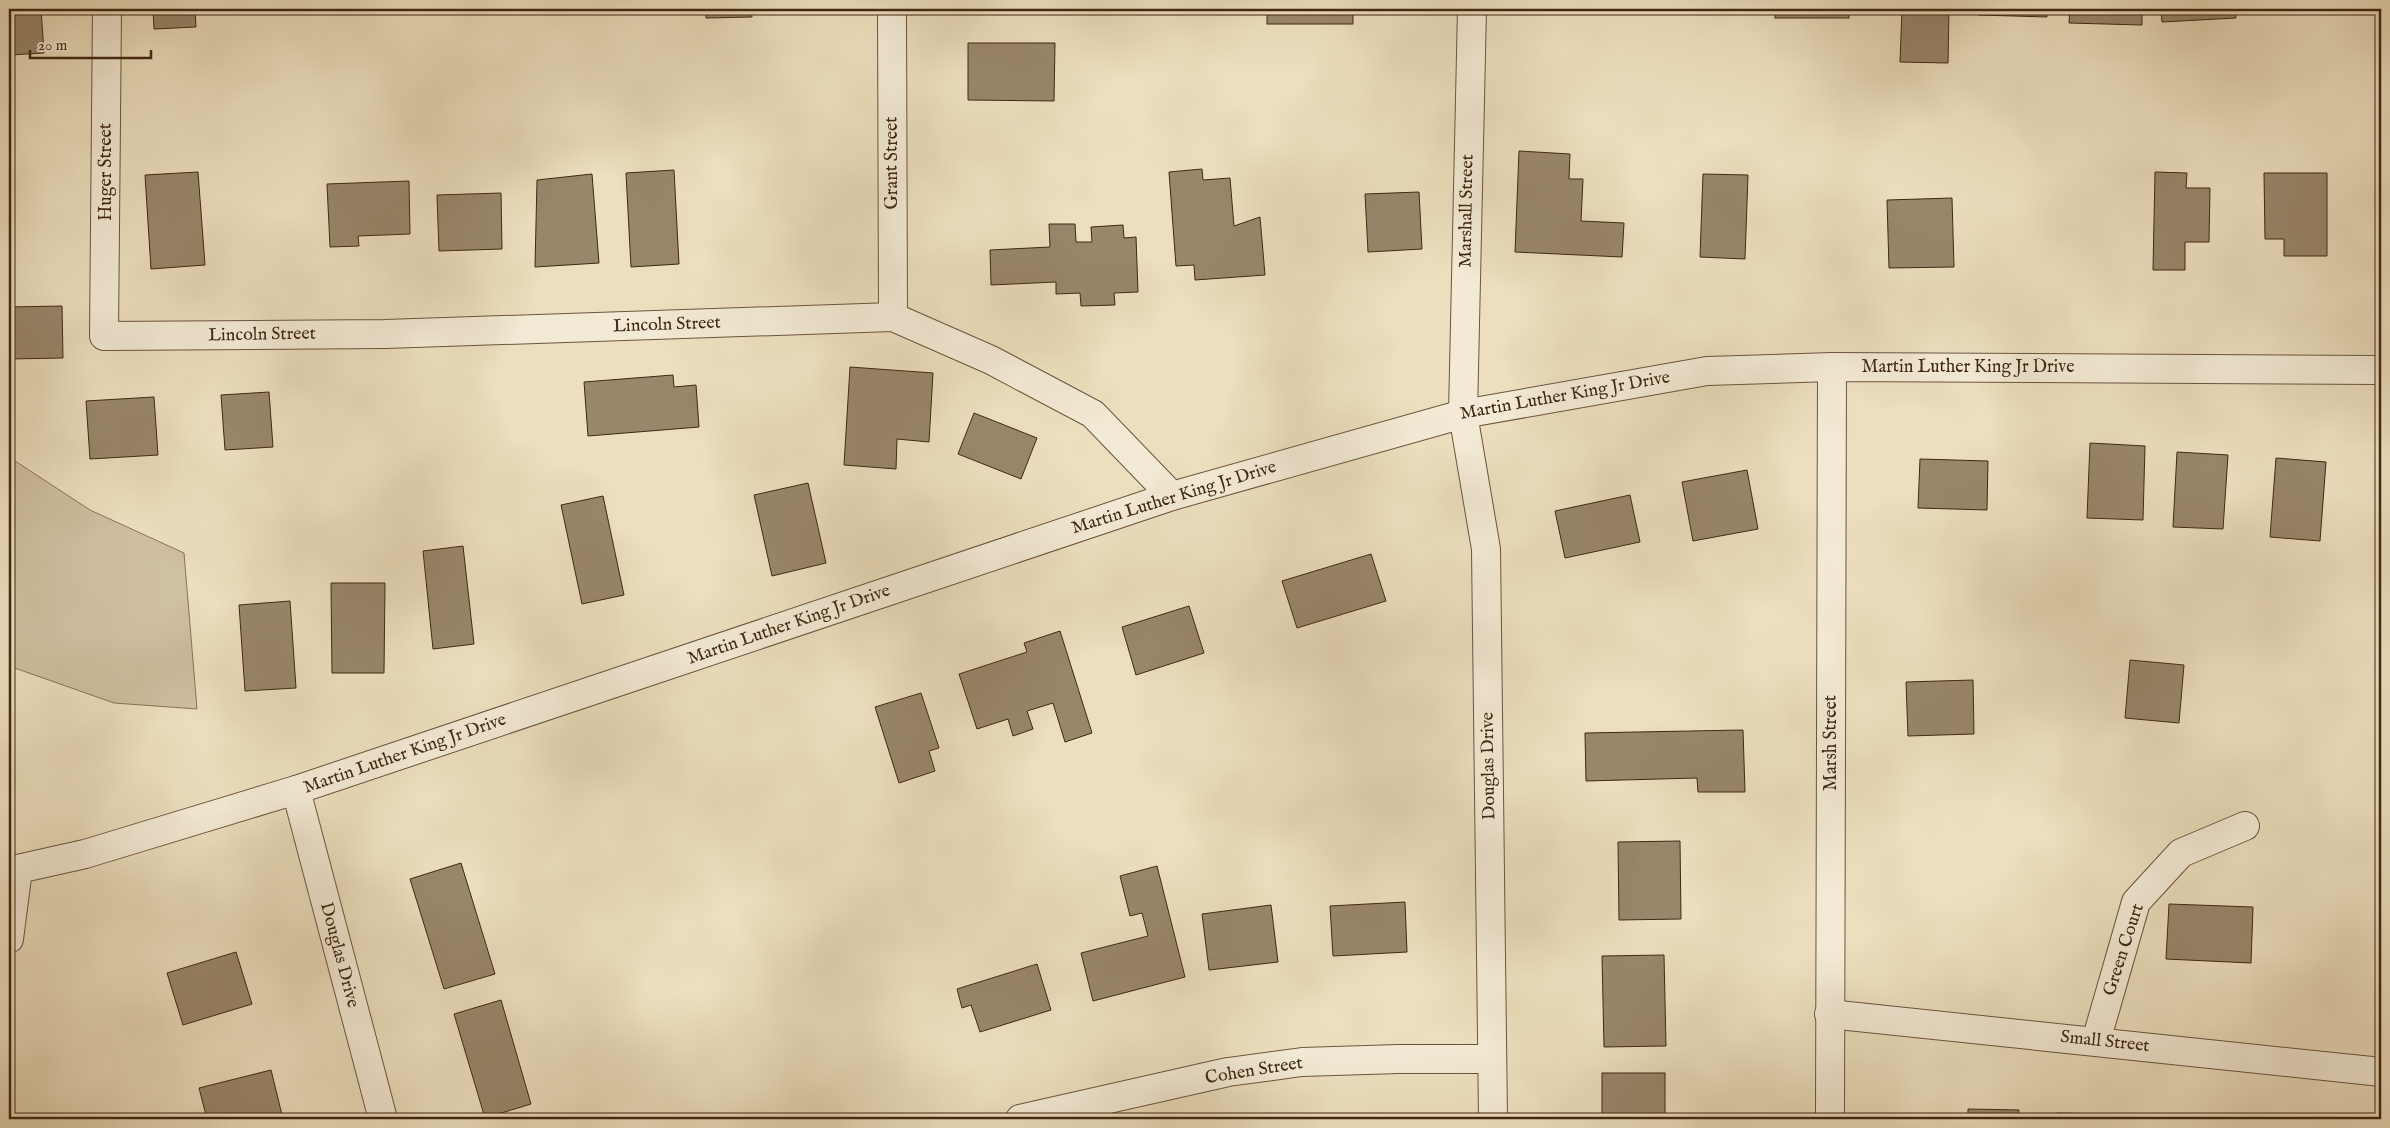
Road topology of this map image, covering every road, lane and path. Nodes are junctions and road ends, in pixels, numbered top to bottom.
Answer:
1 (107, 9) edge
2 (892, 9) edge
3 (1472, 9) edge
4 (892, 317) junction
5 (104, 336) joint
6 (1832, 367) junction
7 (2381, 370) edge
8 (1463, 414) junction
9 (1172, 496) junction
10 (296, 790) junction
11 (2245, 826) dead end
12 (14, 870) edge
13 (9, 939) edge
14 (1829, 1014) junction
15 (2096, 1041) junction
16 (1492, 1059) junction
17 (2381, 1072) edge
18 (383, 1119) edge
19 (1020, 1119) edge
20 (1493, 1119) edge
21 (1830, 1119) edge

1 - 5 street, Huger Street
2 - 4 street, Grant Street
3 - 8 street, Marshall Street
4 - 5 street, Lincoln Street
4 - 9 street, Lincoln Street
6 - 7 street, Martin Luther King Jr Drive
6 - 8 street, Martin Luther King Jr Drive
6 - 14 street, Marsh Street
8 - 9 street, Martin Luther King Jr Drive
8 - 16 street, Douglas Drive
9 - 10 street, Martin Luther King Jr Drive
10 - 12 street, Martin Luther King Jr Drive
10 - 18 street, Douglas Drive
11 - 15 street, Green Court
12 - 13 street
14 - 15 street, Small Street
14 - 21 street, Marsh Street
15 - 17 street, Small Street
16 - 19 street, Cohen Street
16 - 20 street, Douglas Drive

